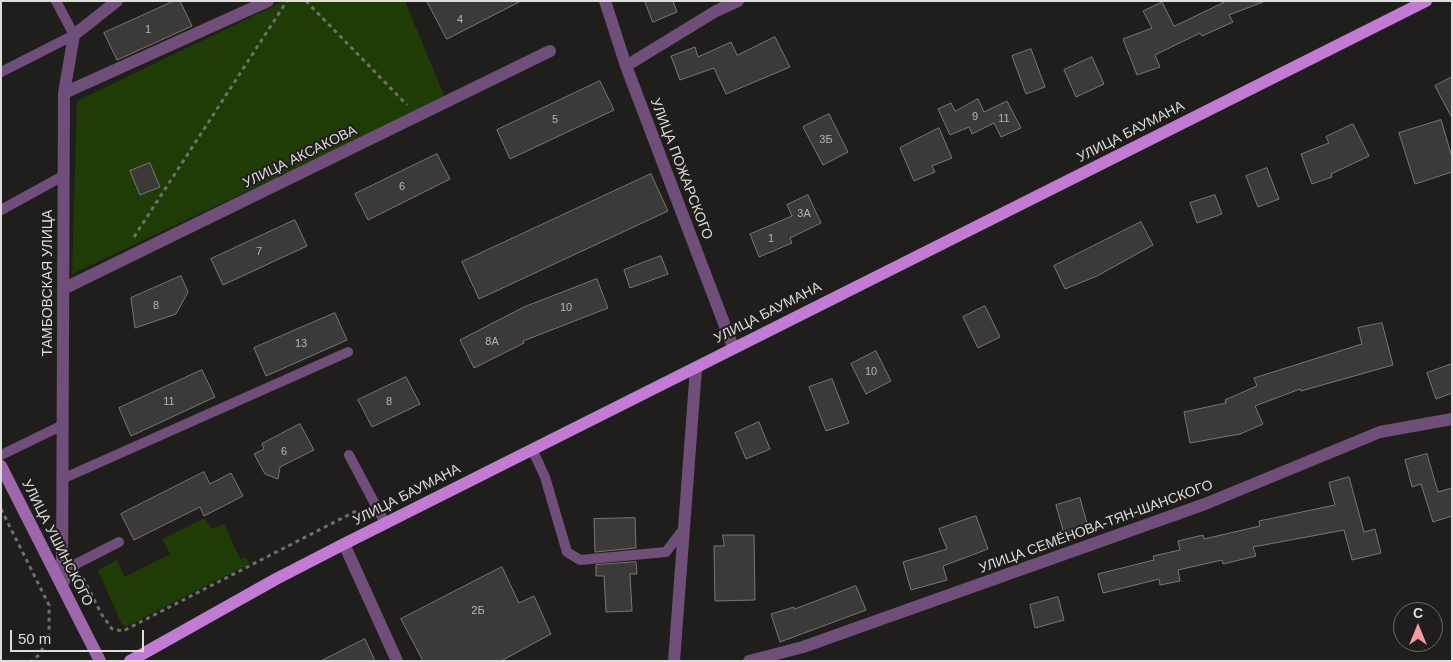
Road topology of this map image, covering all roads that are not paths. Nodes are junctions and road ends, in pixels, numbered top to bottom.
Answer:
1 (56, 1) edge
2 (117, 1) edge
3 (268, 1) edge
4 (605, 1) edge
5 (738, 1) edge
6 (1426, 1) edge
7 (74, 35) junction
8 (550, 51) dead end
9 (626, 66) junction
10 (1, 72) edge
11 (64, 93) junction
12 (63, 176) junction
13 (1, 210) edge
14 (63, 289) junction
15 (733, 347) junction
16 (348, 352) dead end
17 (696, 368) junction
18 (1452, 419) edge
19 (63, 426) junction
20 (532, 449) junction
21 (1, 454) edge
22 (349, 455) dead end
23 (1, 466) edge
24 (62, 479) junction
25 (385, 523) junction
26 (685, 526) junction
27 (120, 542) dead end
28 (344, 544) junction
29 (62, 586) junction
30 (100, 661) edge
31 (130, 661) edge
32 (397, 661) edge
33 (674, 661) edge
34 (749, 661) edge

1 - 7 lane
2 - 7 street
3 - 11 street
4 - 9 street, УЛИЦА ПОЖАРСКОГО
5 - 9 street
6 - 15 main road, УЛИЦА БАУМАНА
7 - 10 lane
7 - 11 street, ТАМБОВСКАЯ УЛИЦА
8 - 14 street, УЛИЦА АКСАКОВА
9 - 15 street, УЛИЦА ПОЖАРСКОГО
11 - 12 street, ТАМБОВСКАЯ УЛИЦА
12 - 13 lane
12 - 14 street, ТАМБОВСКАЯ УЛИЦА
14 - 19 street, ТАМБОВСКАЯ УЛИЦА
15 - 17 main road, УЛИЦА БАУМАНА
16 - 24 lane
17 - 20 main road, УЛИЦА БАУМАНА
17 - 26 street
18 - 34 street, УЛИЦА СЕМЁНОВА-ТЯН-ШАНСКОГО
19 - 21 lane
19 - 24 street, ТАМБОВСКАЯ УЛИЦА
20 - 25 main road, УЛИЦА БАУМАНА
20 - 26 lane
22 - 25 lane
23 - 29 street, УЛИЦА УШИНСКОГО
24 - 29 street, ТАМБОВСКАЯ УЛИЦА
25 - 28 main road, УЛИЦА БАУМАНА
26 - 33 street
27 - 29 lane
28 - 31 main road, УЛИЦА БАУМАНА
28 - 32 street
29 - 30 street, УЛИЦА УШИНСКОГО

